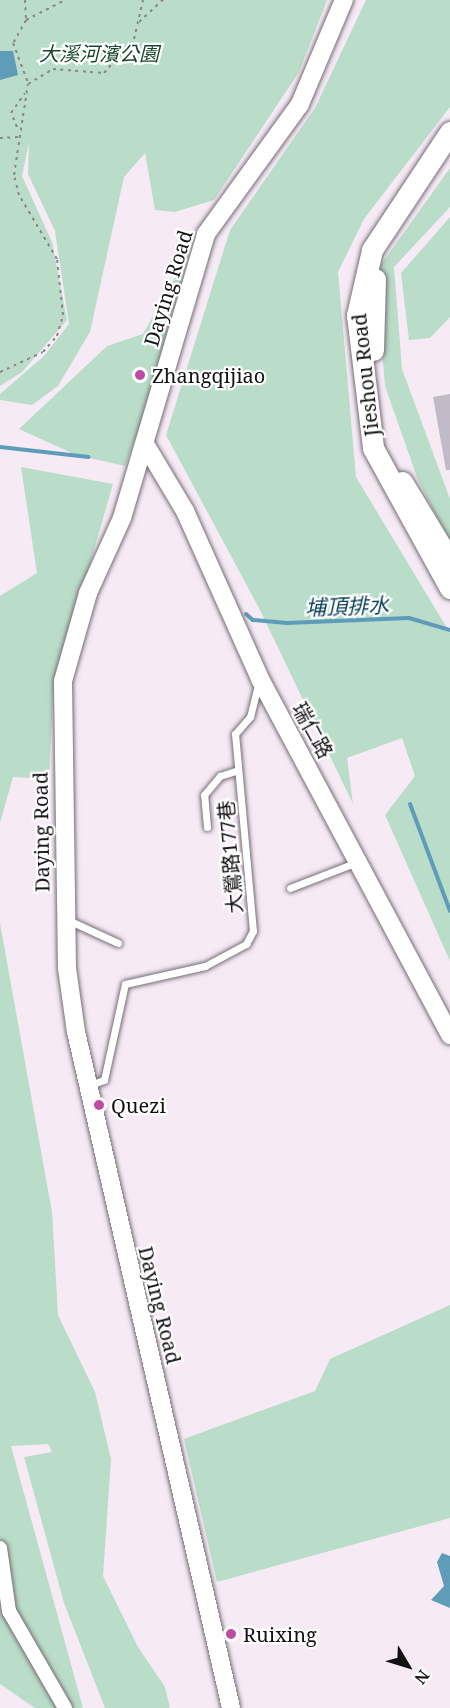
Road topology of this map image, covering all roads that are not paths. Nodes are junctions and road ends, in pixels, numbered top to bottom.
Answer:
1 (344, 0) edge
2 (450, 132) edge
3 (450, 157) edge
4 (145, 444) junction
5 (450, 561) edge
6 (450, 588) edge
7 (260, 679) junction
8 (238, 770) junction
9 (207, 827) dead end
10 (357, 862) junction
11 (290, 888) dead end
12 (66, 919) junction
13 (118, 943) dead end
14 (450, 1035) edge
15 (87, 1086) junction
16 (0, 1548) edge
17 (65, 1708) edge
18 (231, 1708) edge

1 - 4 street, Daying Road
2 - 6 main road, Jieshou Road
3 - 5 main road, Jieshou Road
4 - 7 street, 瑞仁路
4 - 12 street, Daying Road
7 - 8 lane, 大鶯路177巷
7 - 10 street, 瑞仁路
8 - 9 lane
8 - 15 lane, 大鶯路177巷
10 - 11 lane
10 - 14 street, 瑞仁路
12 - 13 lane
12 - 15 street, Daying Road
15 - 18 street, Daying Road
16 - 17 street

